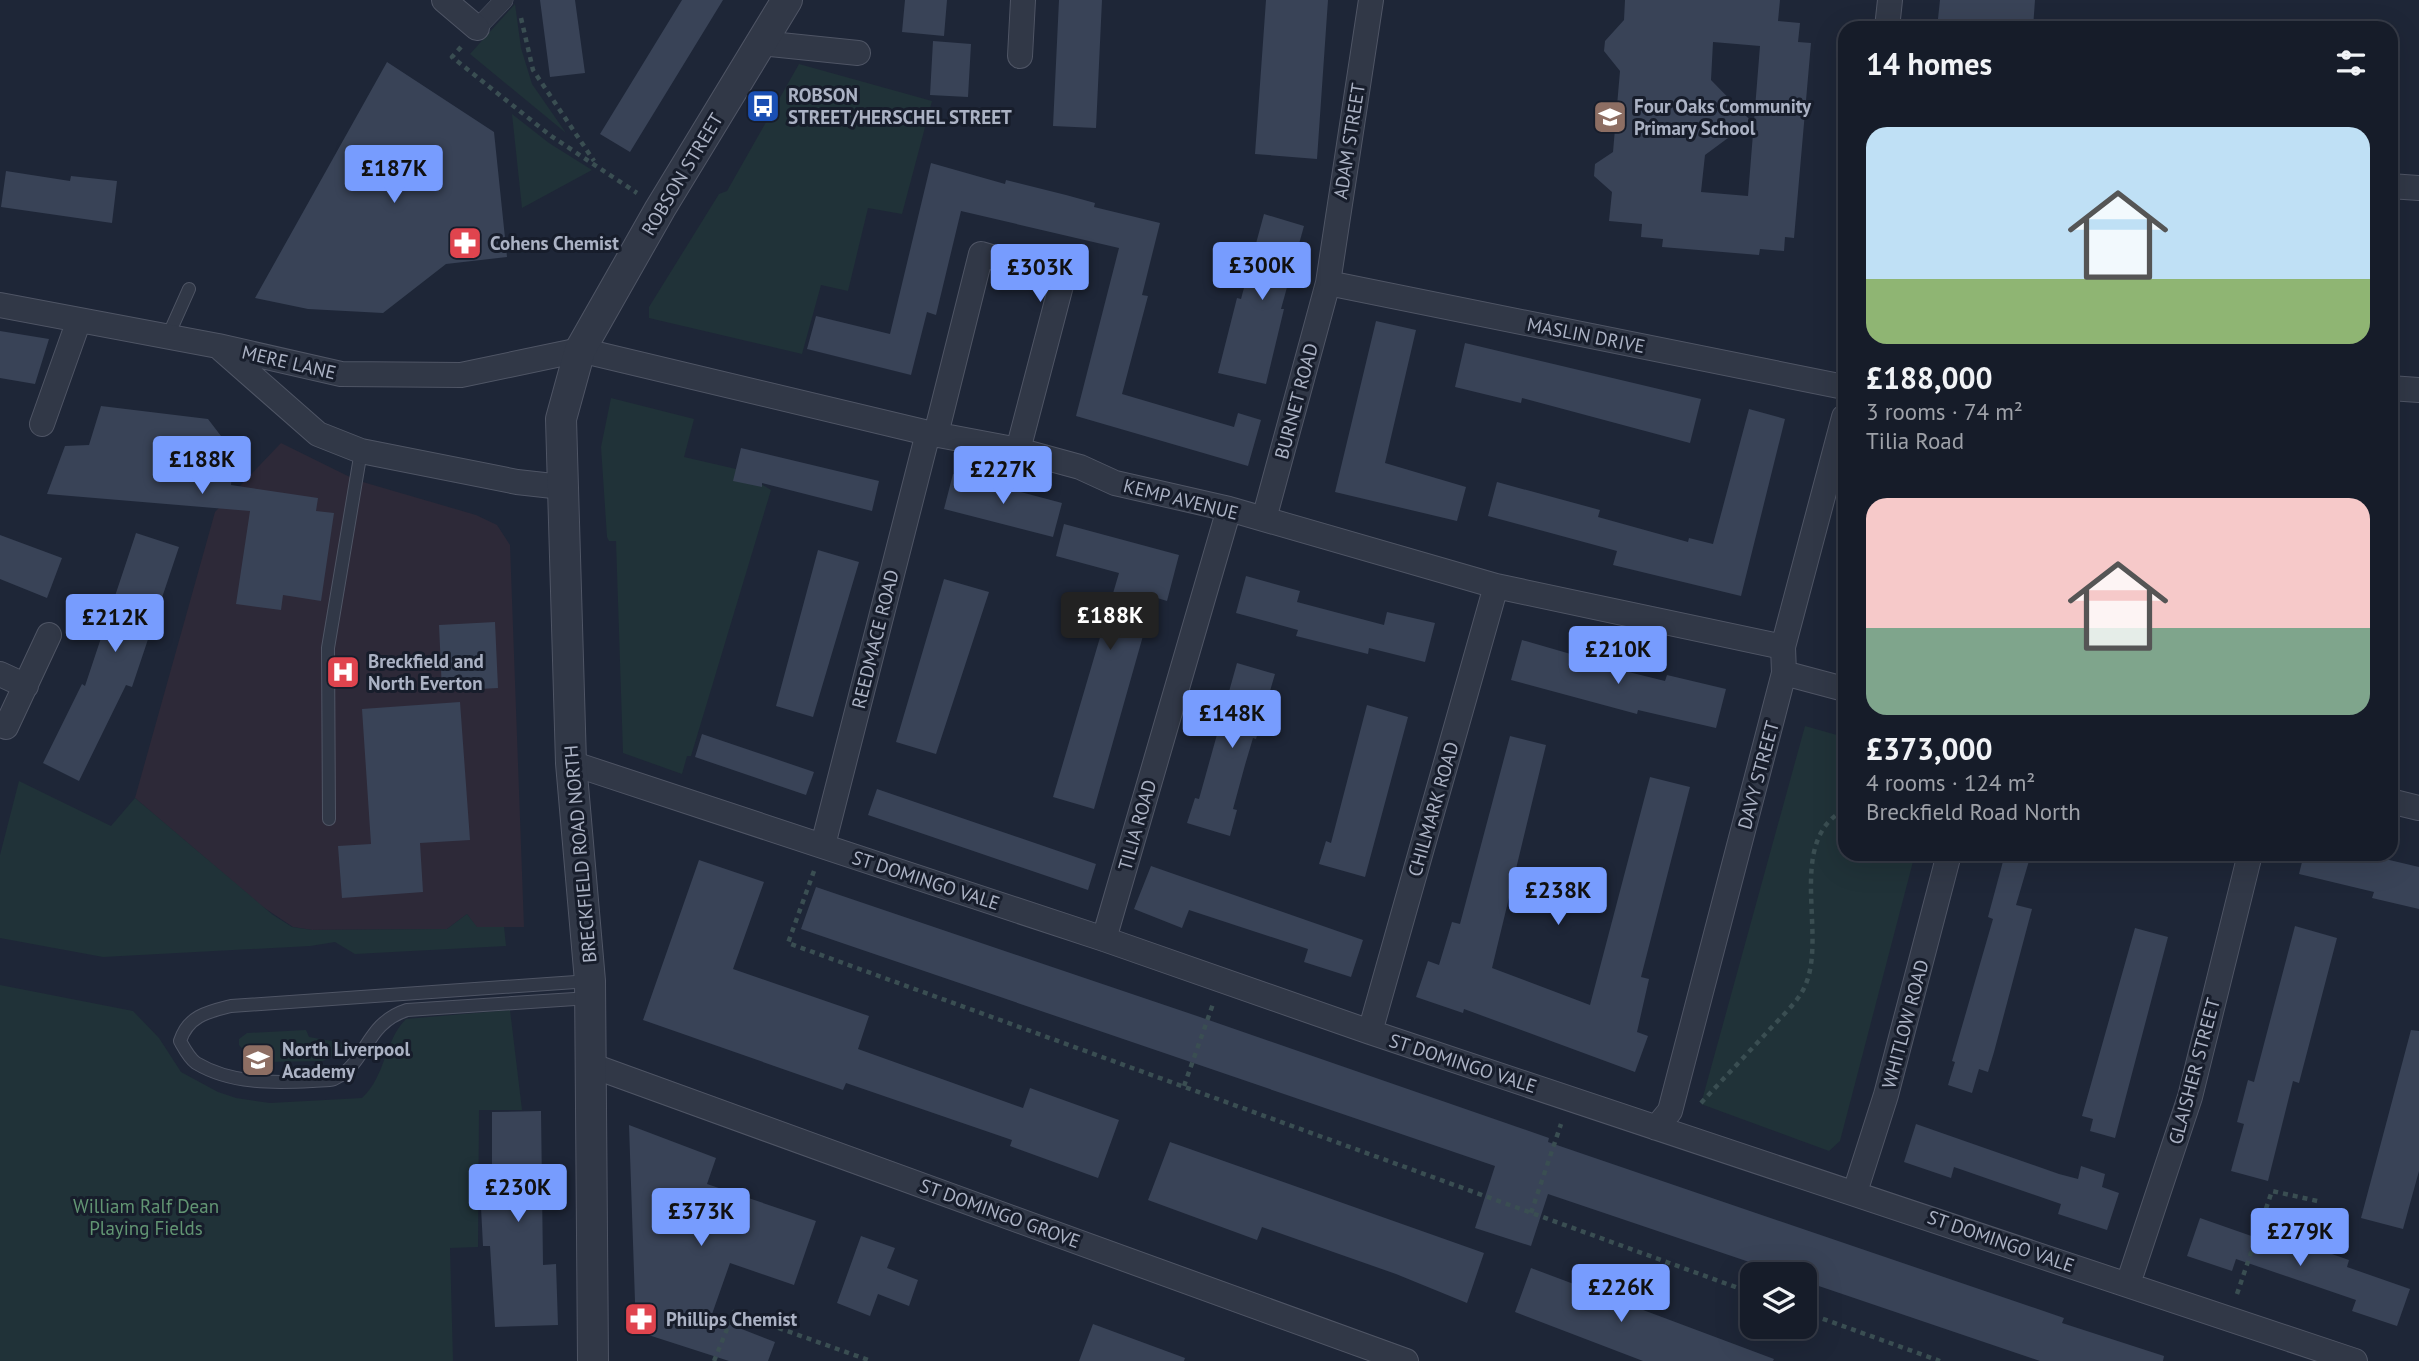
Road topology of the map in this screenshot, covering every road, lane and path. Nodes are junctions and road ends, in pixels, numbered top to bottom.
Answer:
1 (444, 0) edge
2 (503, 0) edge
3 (787, 0) edge
4 (1023, 0) edge
5 (1371, 0) edge
6 (1890, 0) edge
7 (522, 11) dead end
8 (1888, 21) edge
9 (477, 28) junction
10 (761, 43) junction
11 (858, 53) dead end
12 (1020, 56) dead end
13 (597, 164) junction
14 (2398, 187) edge
15 (2419, 188) edge
16 (660, 209) junction
17 (1328, 283) junction
18 (189, 289) dead end
19 (0, 305) edge
20 (79, 320) junction
21 (167, 337) junction
22 (218, 346) junction
23 (580, 350) junction
24 (1838, 386) edge
25 (2398, 389) edge
26 (2419, 390) edge
27 (42, 424) dead end
28 (932, 434) junction
29 (1838, 440) edge
30 (1018, 450) junction
31 (361, 451) junction
32 (562, 487) junction
33 (1229, 509) junction
34 (1264, 519) junction
35 (1496, 586) junction
36 (49, 635) dead end
37 (1783, 647) junction
38 (1784, 673) junction
39 (0, 674) edge
40 (26, 685) junction
41 (1838, 688) edge
42 (6, 727) dead end
43 (571, 763) junction
44 (2398, 803) edge
45 (2419, 808) edge
46 (1838, 815) edge
47 (329, 819) dead end
48 (823, 845) junction
49 (1947, 861) edge
50 (2248, 861) edge
51 (1104, 939) junction
52 (1221, 981) junction
53 (590, 990) junction
54 (1370, 1032) junction
55 (593, 1066) junction
56 (1184, 1086) junction
57 (1570, 1098) junction
58 (1701, 1104) dead end
59 (1656, 1128) junction
60 (1855, 1192) junction
61 (2322, 1202) dead end
62 (1531, 1213) junction
63 (2128, 1284) junction
64 (1740, 1289) edge
65 (1817, 1317) edge
66 (2228, 1318) junction
67 (595, 1360) edge
68 (714, 1361) edge
69 (871, 1361) edge
70 (1406, 1361) edge
71 (1940, 1361) edge
72 (2355, 1361) edge

1 - 9 street
2 - 9 street
3 - 10 street, ROBSON STREET
4 - 12 street
5 - 17 street, ADAM STREET
6 - 8 street
7 - 13 path
9 - 13 path
10 - 11 street
10 - 16 street, ROBSON STREET
13 - 16 path
14 - 15 street
16 - 23 street, ROBSON STREET
17 - 24 street, MASLIN DRIVE
17 - 34 street, BURNET ROAD
18 - 21 lane
19 - 20 street, MERE LANE
20 - 21 street, MERE LANE
20 - 27 street
21 - 22 street, MERE LANE
22 - 23 street, MERE LANE
22 - 31 street
23 - 28 street, KEMP AVENUE
23 - 32 street, BRECKFIELD ROAD NORTH
25 - 26 street
28 - 30 street, KEMP AVENUE
28 - 30 street, REEDMACE ROAD
28 - 48 street, REEDMACE ROAD
29 - 37 street, DAVY STREET
30 - 33 street, KEMP AVENUE
31 - 32 street
31 - 47 lane
32 - 43 street, BRECKFIELD ROAD NORTH
33 - 34 street, KEMP AVENUE
33 - 51 street, TILIA ROAD
34 - 35 street, KEMP AVENUE
35 - 37 street, KEMP AVENUE
35 - 54 street, CHILMARK ROAD
36 - 40 street
37 - 38 street, DAVY STREET
38 - 41 street
38 - 59 street, DAVY STREET
39 - 40 street
40 - 42 street
43 - 48 street, ST DOMINGO VALE
43 - 53 street, BRECKFIELD ROAD NORTH
44 - 45 street
46 - 58 path
48 - 51 street, ST DOMINGO VALE
48 - 56 path
49 - 60 street, WHITLOW ROAD
50 - 63 street, GLAISHER STREET
51 - 52 street, ST DOMINGO VALE
52 - 54 street, ST DOMINGO VALE
52 - 56 path
53 - 53 lane
53 - 55 street, BRECKFIELD ROAD NORTH
54 - 57 street, ST DOMINGO VALE
55 - 67 street, BRECKFIELD ROAD NORTH
55 - 70 street, ST DOMINGO GROVE
56 - 62 path
57 - 59 street, ST DOMINGO VALE
57 - 62 path
59 - 60 street, ST DOMINGO VALE
60 - 63 street, ST DOMINGO VALE
61 - 66 path
62 - 64 path
63 - 66 street, ST DOMINGO VALE
65 - 71 path
66 - 72 street, ST DOMINGO VALE
68 - 69 path

